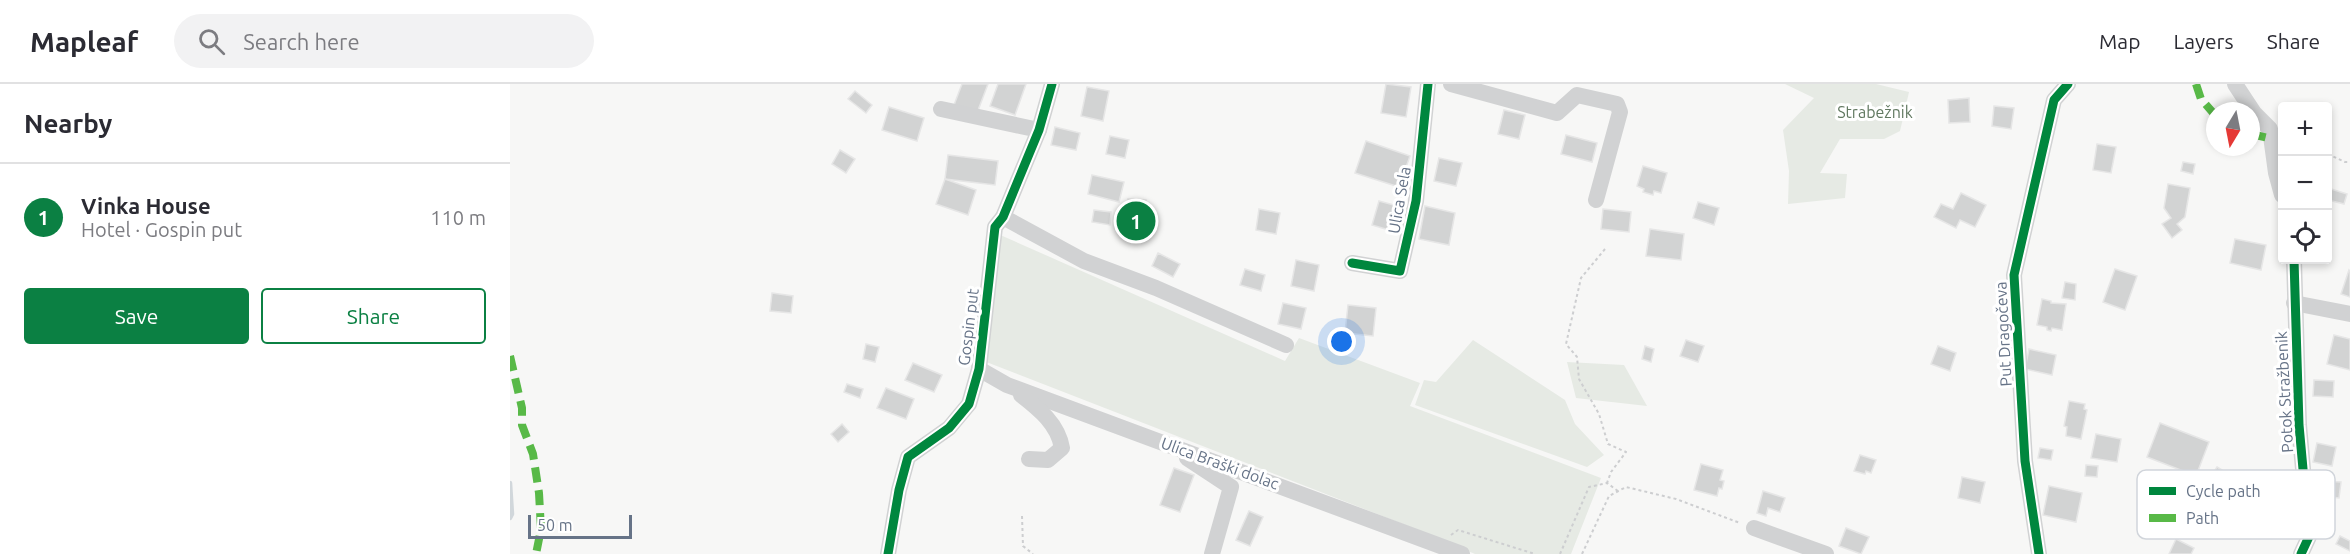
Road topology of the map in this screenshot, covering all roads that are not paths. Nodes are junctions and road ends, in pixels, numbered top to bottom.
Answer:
1 (1052, 84) edge
2 (1428, 84) edge
3 (1451, 84) edge
4 (2068, 84) edge
5 (2235, 84) edge
6 (941, 109) dead end
7 (1039, 130) junction
8 (2278, 179) edge
9 (1596, 200) dead end
10 (1003, 217) junction
11 (1352, 263) dead end
12 (2294, 264) edge
13 (2294, 303) junction
14 (2350, 314) edge
15 (1286, 345) dead end
16 (979, 369) junction
17 (1007, 385) junction
18 (1161, 442) junction
19 (1029, 459) dead end
20 (2303, 470) edge
21 (1754, 528) road end
22 (2308, 539) edge
23 (888, 554) edge
24 (1212, 554) edge
25 (1462, 554) edge
26 (1826, 554) edge
27 (2039, 554) edge
28 (2301, 554) edge

1 - 7 street, Gospin put
2 - 11 street, Ulica Sela
3 - 9 street
4 - 27 street, Put Dragočeva
5 - 8 street
6 - 7 street
7 - 10 street, Gospin put
10 - 15 street
10 - 16 street, Gospin put
12 - 13 street, Potok Stražbenik
13 - 14 street
13 - 20 street, Potok Stražbenik
16 - 17 street, Ulica Braški dolac
16 - 23 street, Gospin put
17 - 18 street, Ulica Braški dolac
17 - 19 street
18 - 24 street
18 - 25 street, Ulica Braški dolac
21 - 26 street
22 - 28 street, Potok Stražbenik

